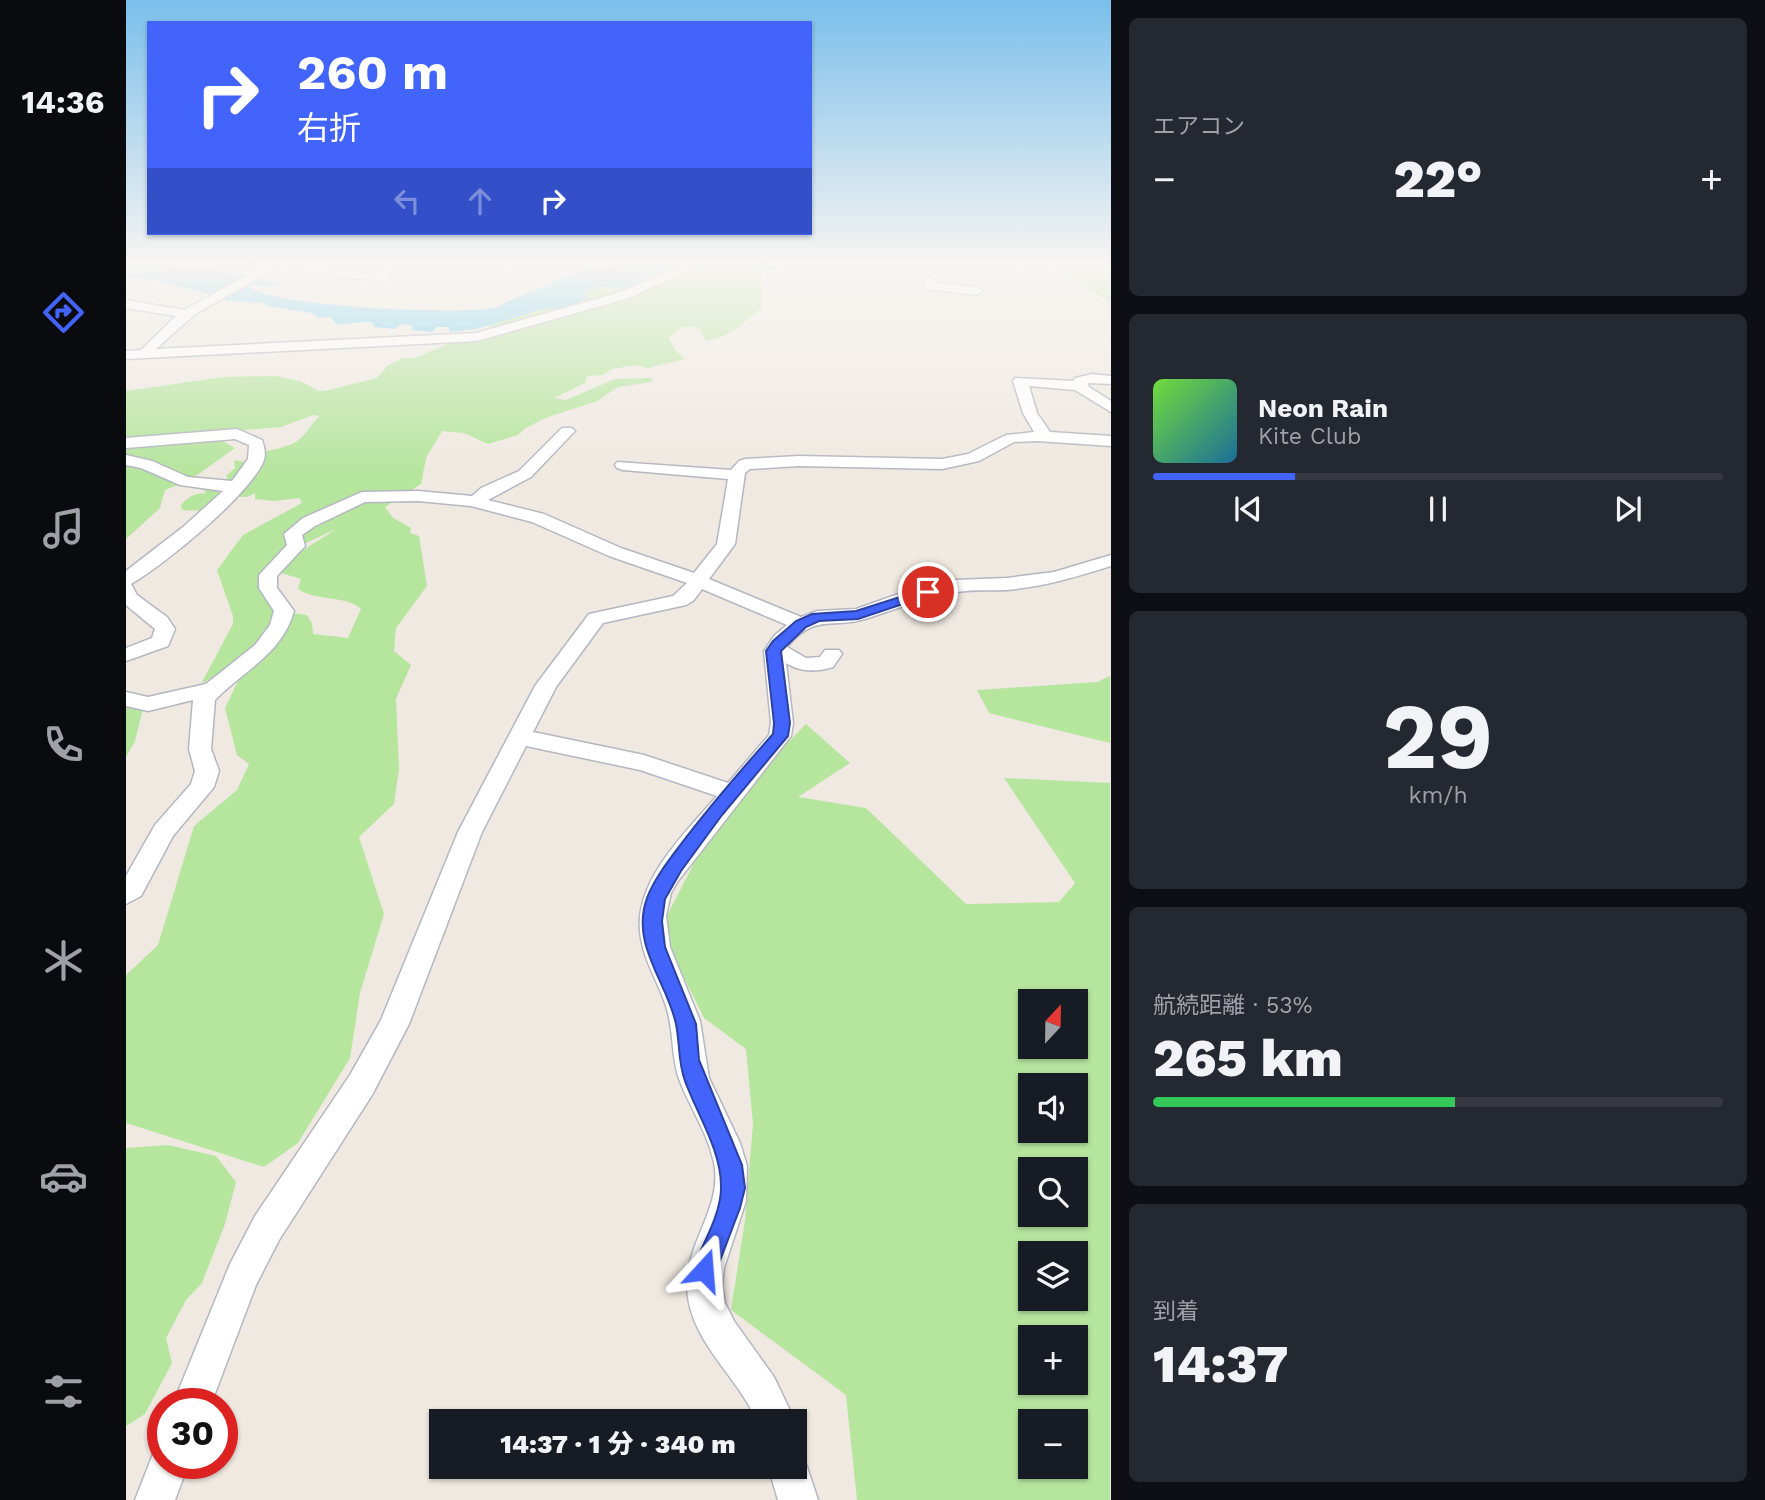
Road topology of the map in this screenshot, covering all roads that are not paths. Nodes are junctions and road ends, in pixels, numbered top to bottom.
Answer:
1 (162, 332) edge
2 (494, 332) edge
3 (145, 354) junction
4 (126, 355) edge
5 (1111, 380) edge
6 (1081, 386) junction
7 (1111, 408) edge
8 (567, 431) dead end
9 (1045, 436) junction
10 (1111, 441) edge
11 (126, 443) edge
12 (126, 460) edge
13 (623, 465) dead end
14 (737, 475) junction
15 (239, 486) junction
16 (475, 502) junction
17 (1111, 560) edge
18 (126, 580) edge
19 (699, 580) junction
20 (126, 589) edge
21 (801, 624) junction
22 (775, 648) junction
23 (832, 654) dead end
24 (126, 655) edge
25 (211, 689) junction
26 (126, 699) edge
27 (520, 737) junction
28 (732, 793) junction
29 (126, 894) edge
30 (198, 1388) edge
31 (771, 1409) edge
32 (163, 1479) edge
33 (792, 1479) edge
34 (155, 1500) edge
35 (798, 1500) edge

1 - 3 street
2 - 3 street
3 - 4 street
5 - 6 street
6 - 7 street
6 - 9 street
8 - 16 street
9 - 10 street
9 - 14 street
11 - 15 street
12 - 15 street
13 - 14 street
14 - 19 street
15 - 18 street
16 - 19 street
16 - 25 street
17 - 21 street
19 - 21 street
19 - 27 street
20 - 24 street
21 - 22 street
22 - 23 street
22 - 28 street
25 - 26 street
25 - 29 street
27 - 28 street
27 - 30 street
28 - 31 street
32 - 34 street
33 - 35 street

